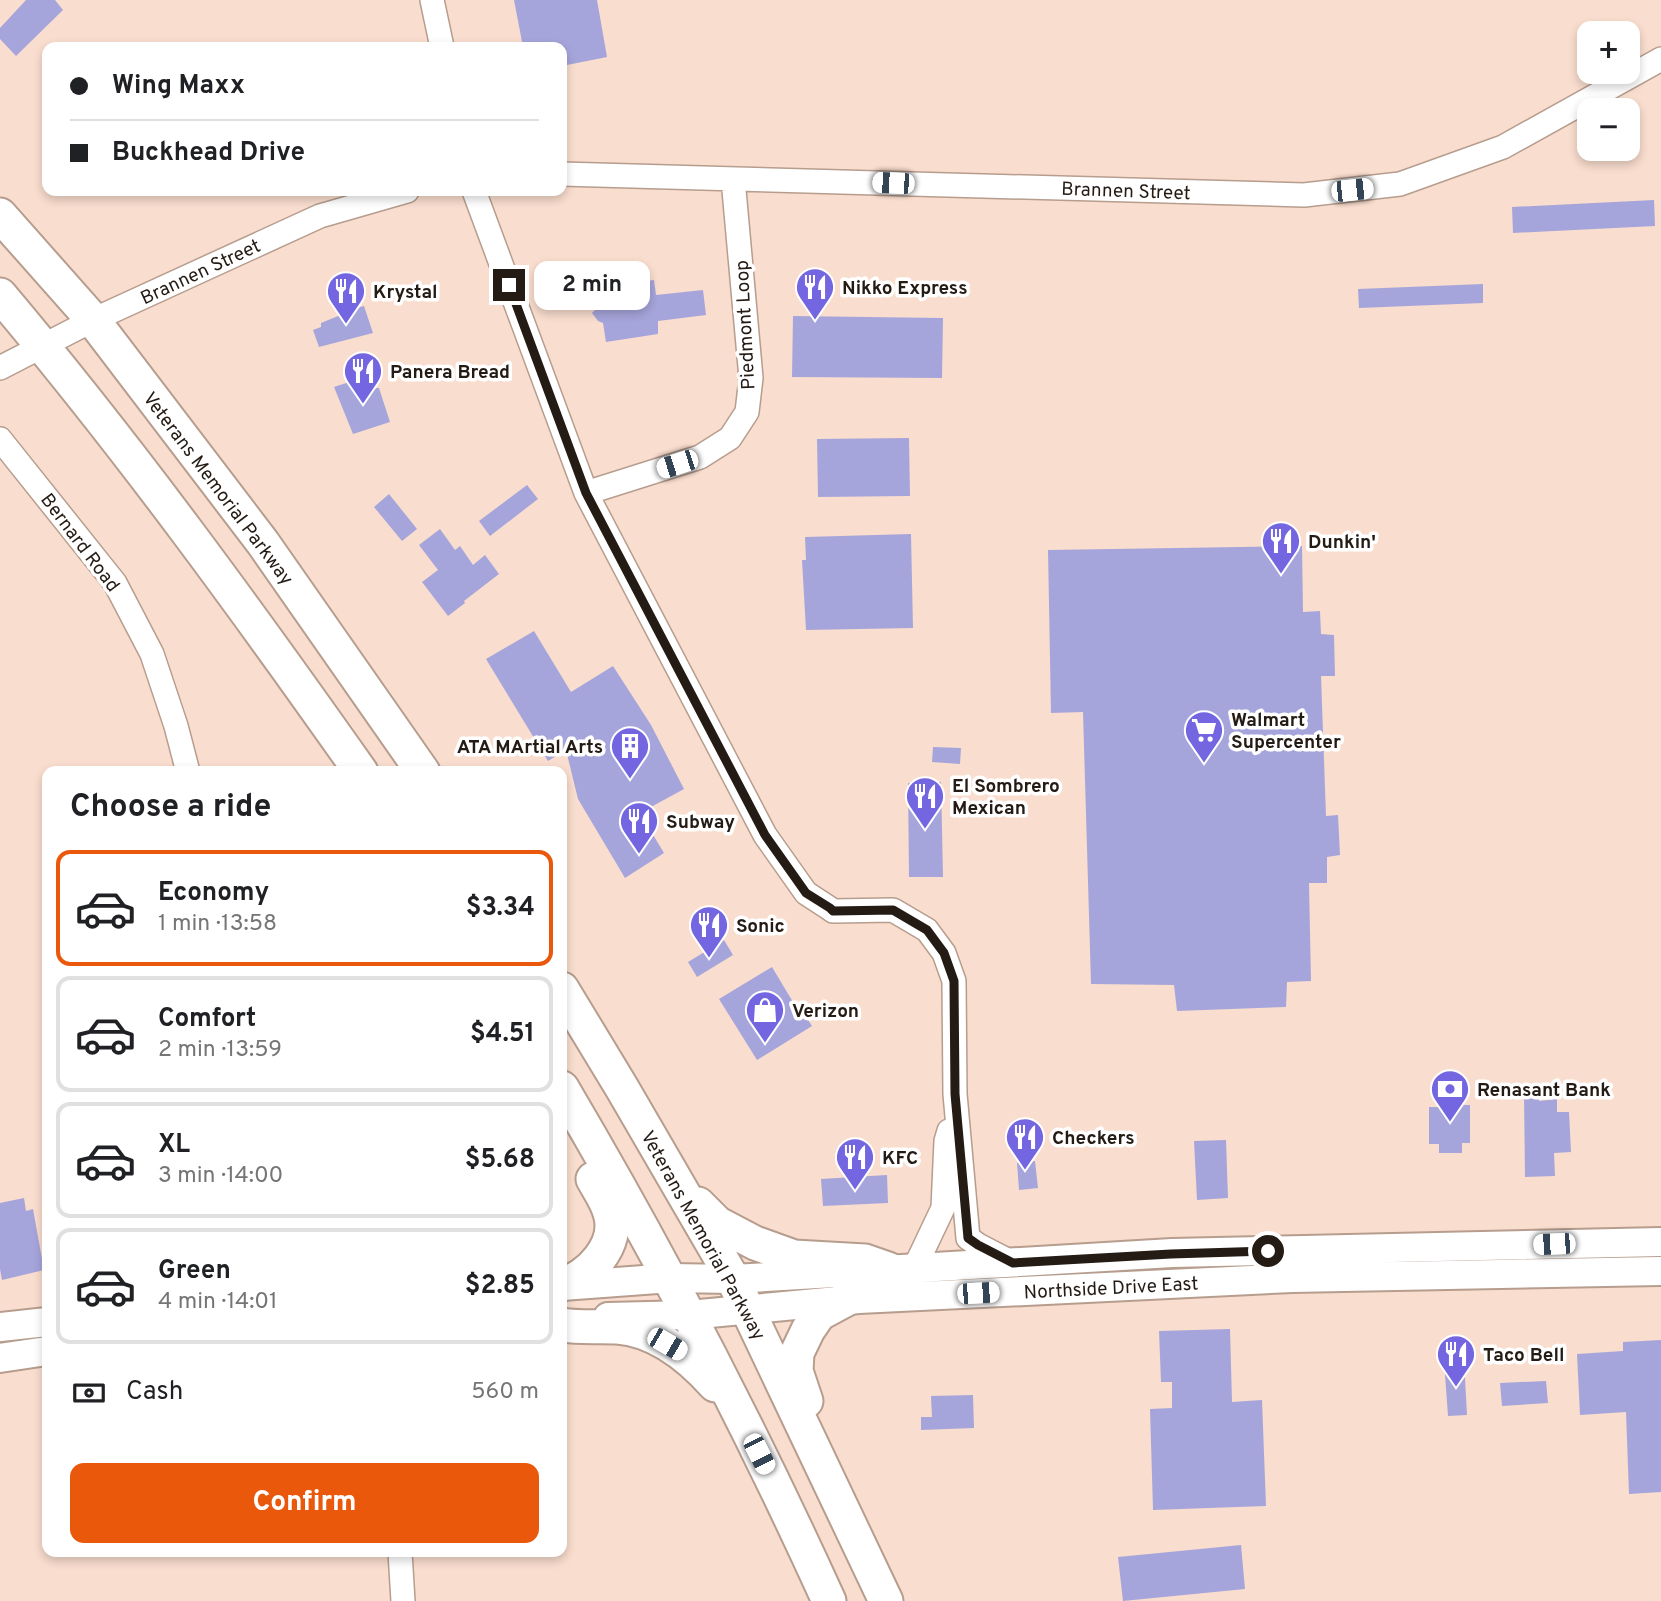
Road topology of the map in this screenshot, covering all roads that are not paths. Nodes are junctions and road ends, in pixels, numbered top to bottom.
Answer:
1 (432, 0) edge
2 (441, 42) edge
3 (1661, 59) edge
4 (567, 174) edge
5 (733, 179) junction
6 (390, 196) edge
7 (476, 196) edge
8 (0, 215) edge
9 (0, 295) edge
10 (93, 320) junction
11 (43, 347) junction
12 (0, 368) edge
13 (0, 439) edge
14 (586, 493) junction
15 (186, 766) edge
16 (357, 766) edge
17 (419, 766) edge
18 (567, 997) edge
19 (567, 1097) edge
20 (956, 1108) junction
21 (567, 1131) edge
22 (678, 1185) junction
23 (1661, 1242) edge
24 (1013, 1263) junction
25 (901, 1268) junction
26 (1661, 1271) edge
27 (671, 1278) junction
28 (567, 1282) edge
29 (567, 1285) edge
30 (740, 1293) junction
31 (845, 1300) junction
32 (689, 1315) junction
33 (567, 1318) edge
34 (42, 1323) edge
35 (567, 1325) edge
36 (0, 1327) edge
37 (42, 1352) edge
38 (3, 1357) edge
39 (737, 1409) junction
40 (400, 1557) edge
41 (403, 1601) edge
42 (829, 1601) edge
43 (887, 1601) edge
44 (895, 1601) edge

1 - 2 street
3 - 5 street, Brannen Street
4 - 5 street, Brannen Street
5 - 14 street, Piedmont Loop
6 - 10 street, Brannen Street
7 - 14 street
8 - 10 highway, Veterans Memorial Parkway
9 - 11 highway
10 - 11 street, Brannen Street
10 - 17 highway, Veterans Memorial Parkway
11 - 12 street, Brannen Street
11 - 16 highway
13 - 15 street, Bernard Road
14 - 20 street
18 - 22 highway, Veterans Memorial Parkway
19 - 27 highway
20 - 24 street
20 - 25 street
21 - 28 highway
22 - 25 highway
22 - 30 highway, Veterans Memorial Parkway
23 - 24 main road, Northside Drive East
24 - 25 main road, Northside Drive East
25 - 30 main road, Northside Drive East
26 - 31 main road, Northside Drive East
27 - 29 main road, Northside Drive East
27 - 30 main road, Northside Drive East
27 - 32 highway
30 - 31 main road, Northside Drive East
30 - 32 main road, Northside Drive East
30 - 43 highway, Veterans Memorial Parkway
31 - 44 highway
32 - 33 main road, Northside Drive East
32 - 39 highway
34 - 36 main road
35 - 39 highway
37 - 38 main road
39 - 42 highway
40 - 41 street

